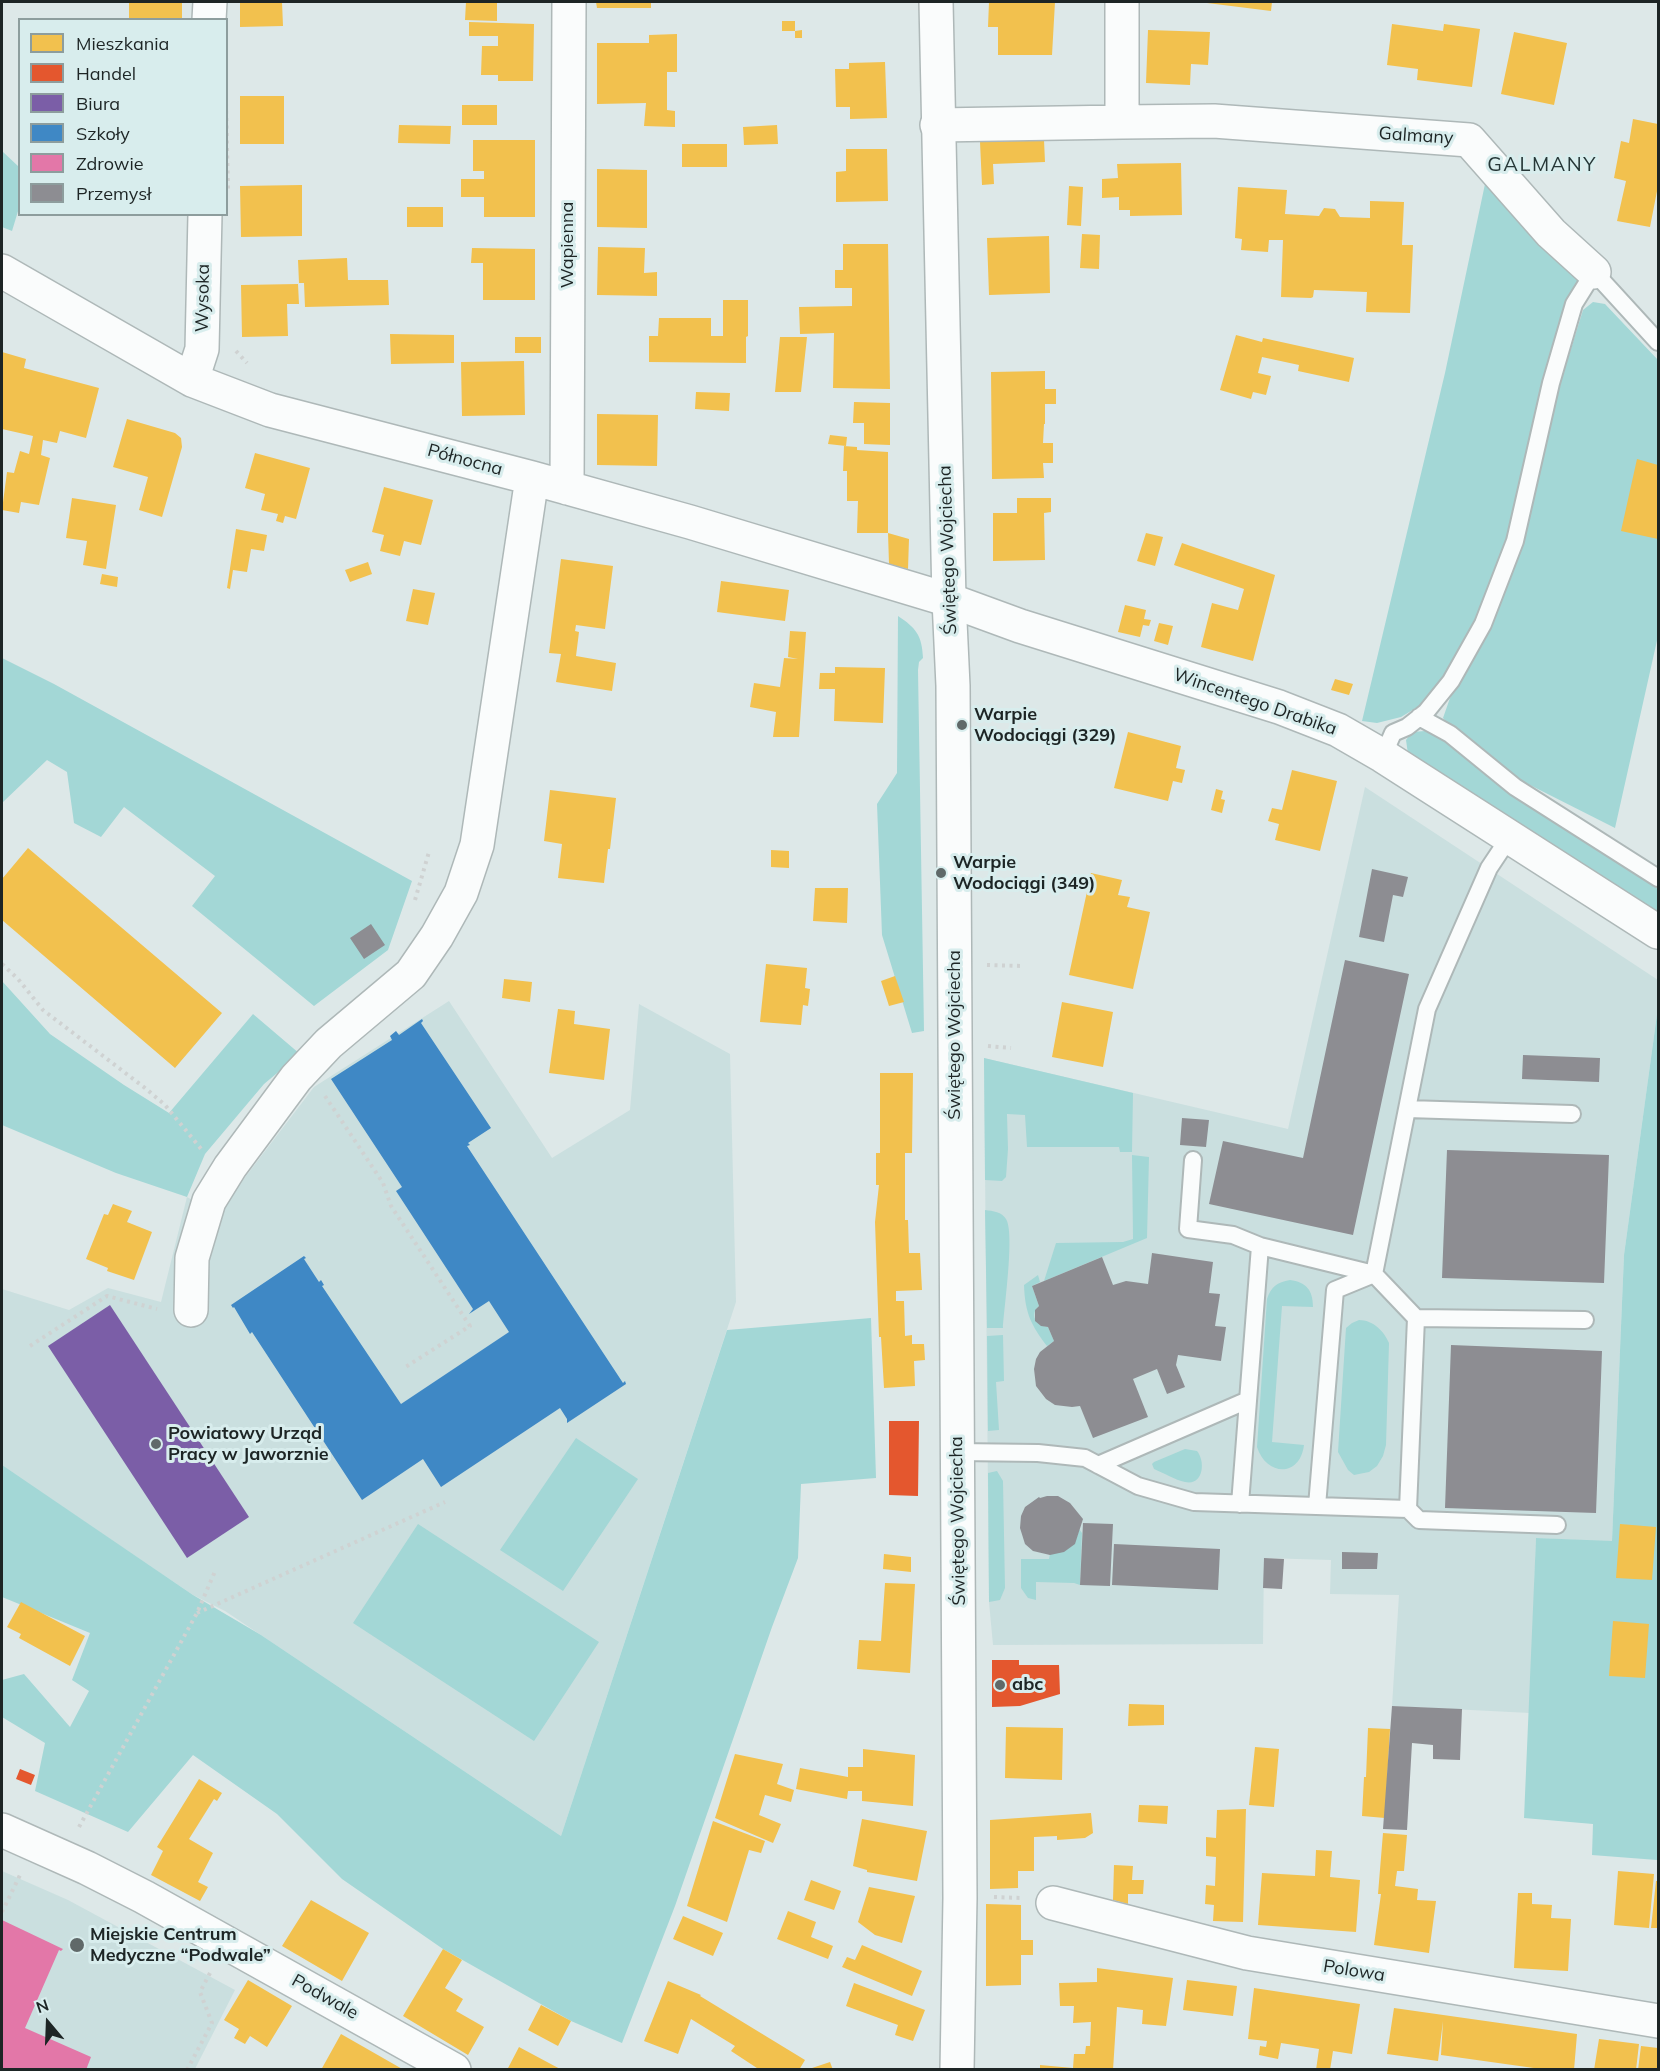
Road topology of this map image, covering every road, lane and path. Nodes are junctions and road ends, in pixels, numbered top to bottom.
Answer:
1 (210, 2) edge
2 (569, 2) edge
3 (936, 2) edge
4 (1122, 2) edge
5 (209, 18) edge
6 (1122, 122) junction
7 (937, 125) junction
8 (215, 216) edge
9 (1594, 272) junction
10 (8, 280) edge
11 (1659, 342) edge
12 (234, 347) dead end
13 (254, 370) dead end
14 (192, 380) junction
15 (532, 478) junction
16 (567, 488) junction
17 (949, 600) junction
18 (1419, 717) junction
19 (1383, 756) junction
20 (1509, 838) junction
21 (429, 852) dead end
22 (1659, 878) edge
23 (413, 909) dead end
24 (1659, 932) edge
25 (2, 964) edge
26 (978, 965) dead end
27 (1023, 966) dead end
28 (978, 1046) dead end
29 (1011, 1048) dead end
30 (1407, 1109) junction
31 (1572, 1114) dead end
32 (205, 1154) dead end
33 (1193, 1160) dead end
34 (1260, 1246) junction
35 (1374, 1274) junction
36 (191, 1311) joint
37 (1416, 1318) junction
38 (1585, 1320) dead end
39 (30, 1346) dead end
40 (1248, 1400) junction
41 (957, 1452) junction
42 (1098, 1465) junction
43 (445, 1502) dead end
44 (1240, 1504) junction
45 (1317, 1506) junction
46 (1408, 1509) junction
47 (1557, 1526) dead end
48 (216, 1569) dead end
49 (197, 1613) junction
50 (2, 1830) edge
51 (78, 1831) dead end
52 (20, 1873) dead end
53 (1053, 1903) dead end
54 (2, 1912) edge
55 (210, 1973) dead end
56 (1659, 2021) edge
57 (187, 2070) edge
58 (454, 2070) edge
59 (957, 2070) edge

1 - 5 street
2 - 16 street, Wapienna
3 - 7 street, Świętego Wojciecha
4 - 6 street
6 - 7 street, Galmany
6 - 9 street, Galmany
7 - 17 street, Świętego Wojciecha
8 - 14 street, Wysoka
9 - 11 lane, Galmany
9 - 18 lane
10 - 14 street, Północna
12 - 13 path
14 - 15 street, Północna
15 - 16 street, Północna
15 - 36 street
16 - 17 street, Północna
17 - 19 street, Wincentego Drabika
17 - 41 street, Świętego Wojciecha
18 - 19 lane
18 - 22 lane
19 - 20 street, Wincentego Drabika
20 - 24 street, Wincentego Drabika
20 - 30 lane
21 - 23 path
25 - 32 path
26 - 27 path
28 - 29 path
30 - 31 lane
30 - 35 lane
33 - 34 lane
34 - 35 lane
34 - 40 lane
35 - 37 lane
35 - 45 lane
36 - 39 path
37 - 38 lane
37 - 46 lane
40 - 42 lane
40 - 44 lane
41 - 42 lane
41 - 59 street, Świętego Wojciecha
42 - 44 lane
43 - 49 path
44 - 45 lane
45 - 46 lane
46 - 47 lane
48 - 49 path
49 - 51 path
50 - 58 street, Podwale
52 - 54 path
53 - 56 street, Polowa
55 - 57 path

